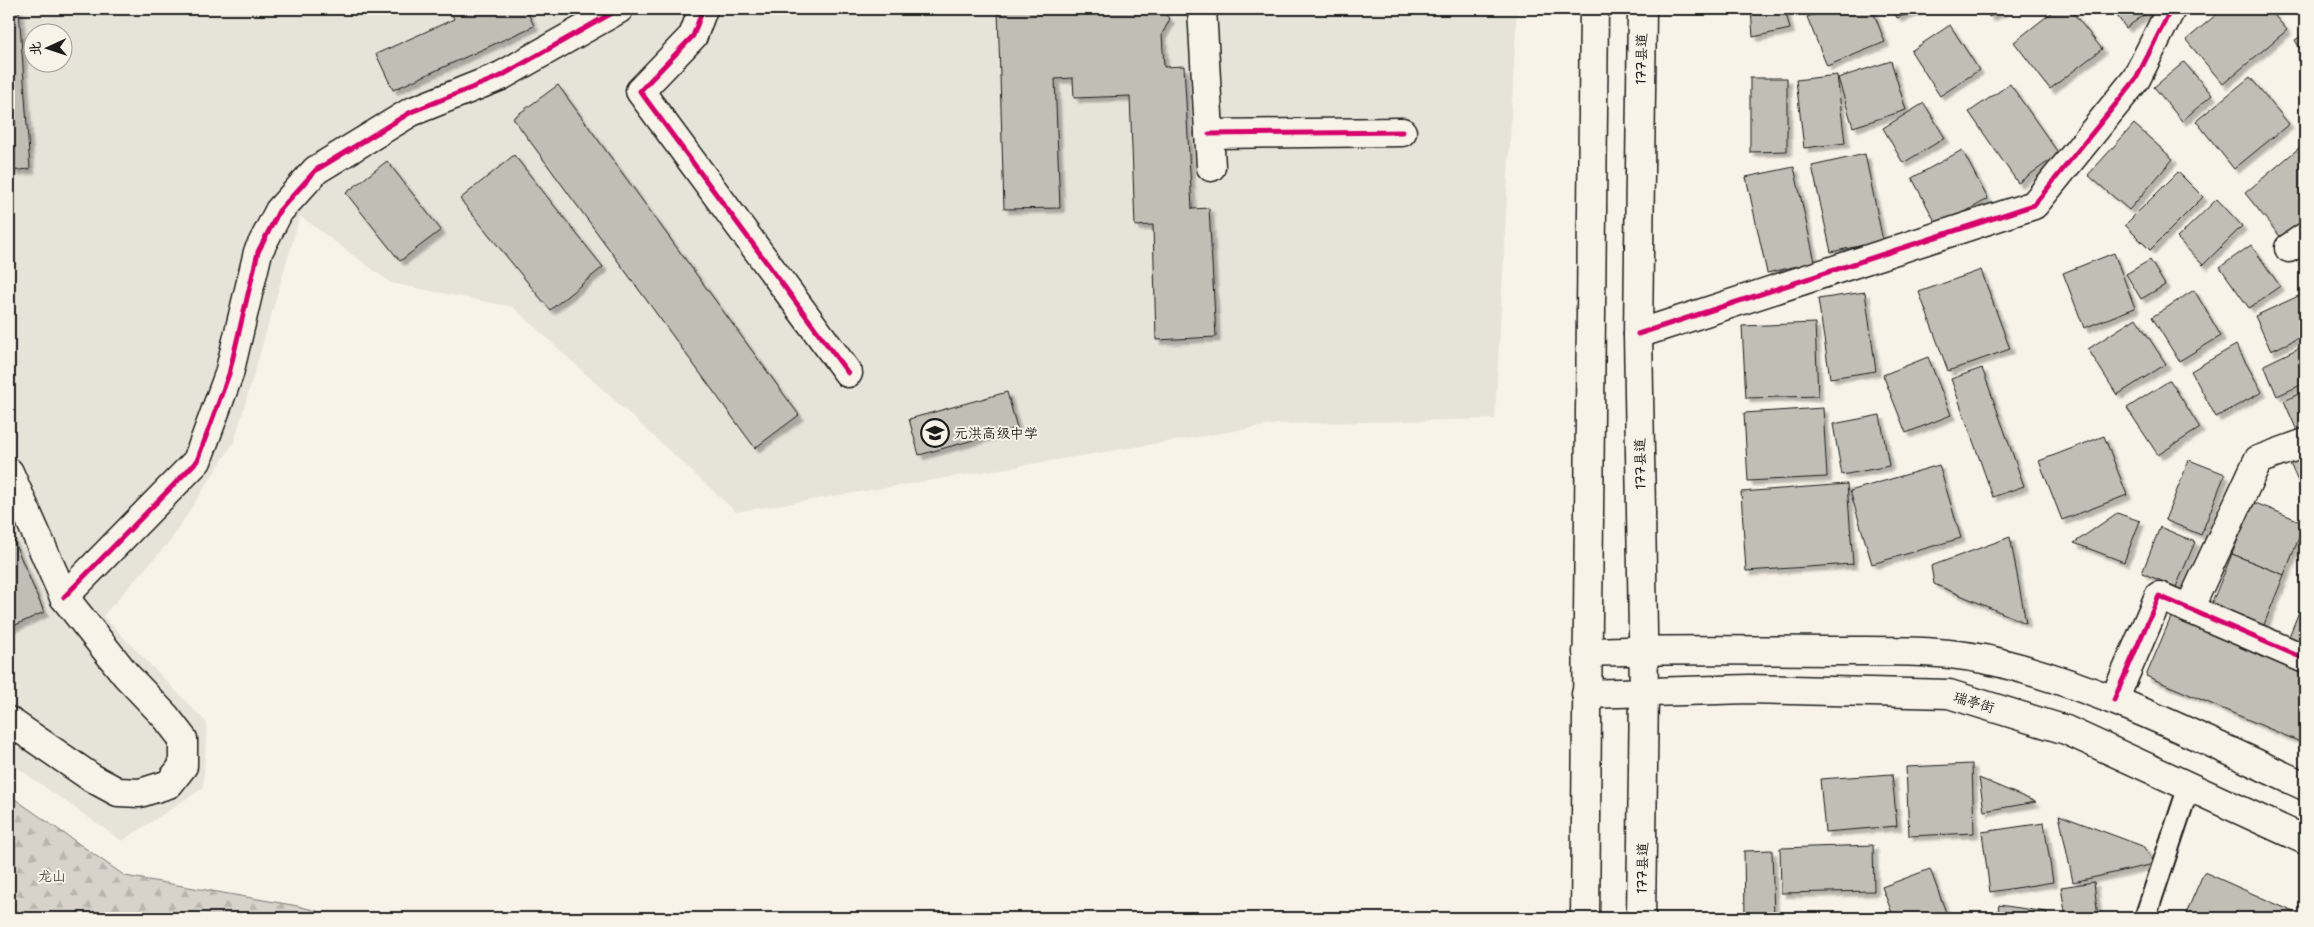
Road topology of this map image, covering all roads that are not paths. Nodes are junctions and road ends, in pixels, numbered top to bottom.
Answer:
1 (619, 9) edge
2 (703, 9) edge
3 (1202, 9) edge
4 (1594, 9) edge
5 (1642, 9) edge
6 (2171, 9) edge
7 (1402, 132) dead end
8 (1209, 134) junction
9 (1210, 167) dead end
10 (1638, 334) junction
11 (848, 373) dead end
12 (2305, 444) edge
13 (9, 472) edge
14 (64, 597) junction
15 (2189, 609) junction
16 (1643, 650) junction
17 (1587, 652) junction
18 (2305, 659) edge
19 (1644, 691) junction
20 (1586, 694) junction
21 (2114, 700) junction
22 (9, 721) edge
23 (2189, 786) junction
24 (2305, 786) edge
25 (2305, 840) edge
26 (1585, 918) edge
27 (1641, 918) edge
28 (2145, 918) edge

1 - 14 street
2 - 11 street
3 - 8 street
4 - 17 street
5 - 10 street, 177县道
6 - 10 street
7 - 8 street
8 - 9 street
10 - 16 street, 177县道
12 - 15 street
13 - 14 street
14 - 22 street
15 - 18 street
15 - 21 street
16 - 17 street
16 - 19 street, 177县道
16 - 21 street
17 - 20 street
19 - 20 street, 瑞亭街
19 - 23 street, 瑞亭街
19 - 27 street, 177县道
20 - 26 street
21 - 24 street
23 - 25 street, 瑞亭街
23 - 28 lane

